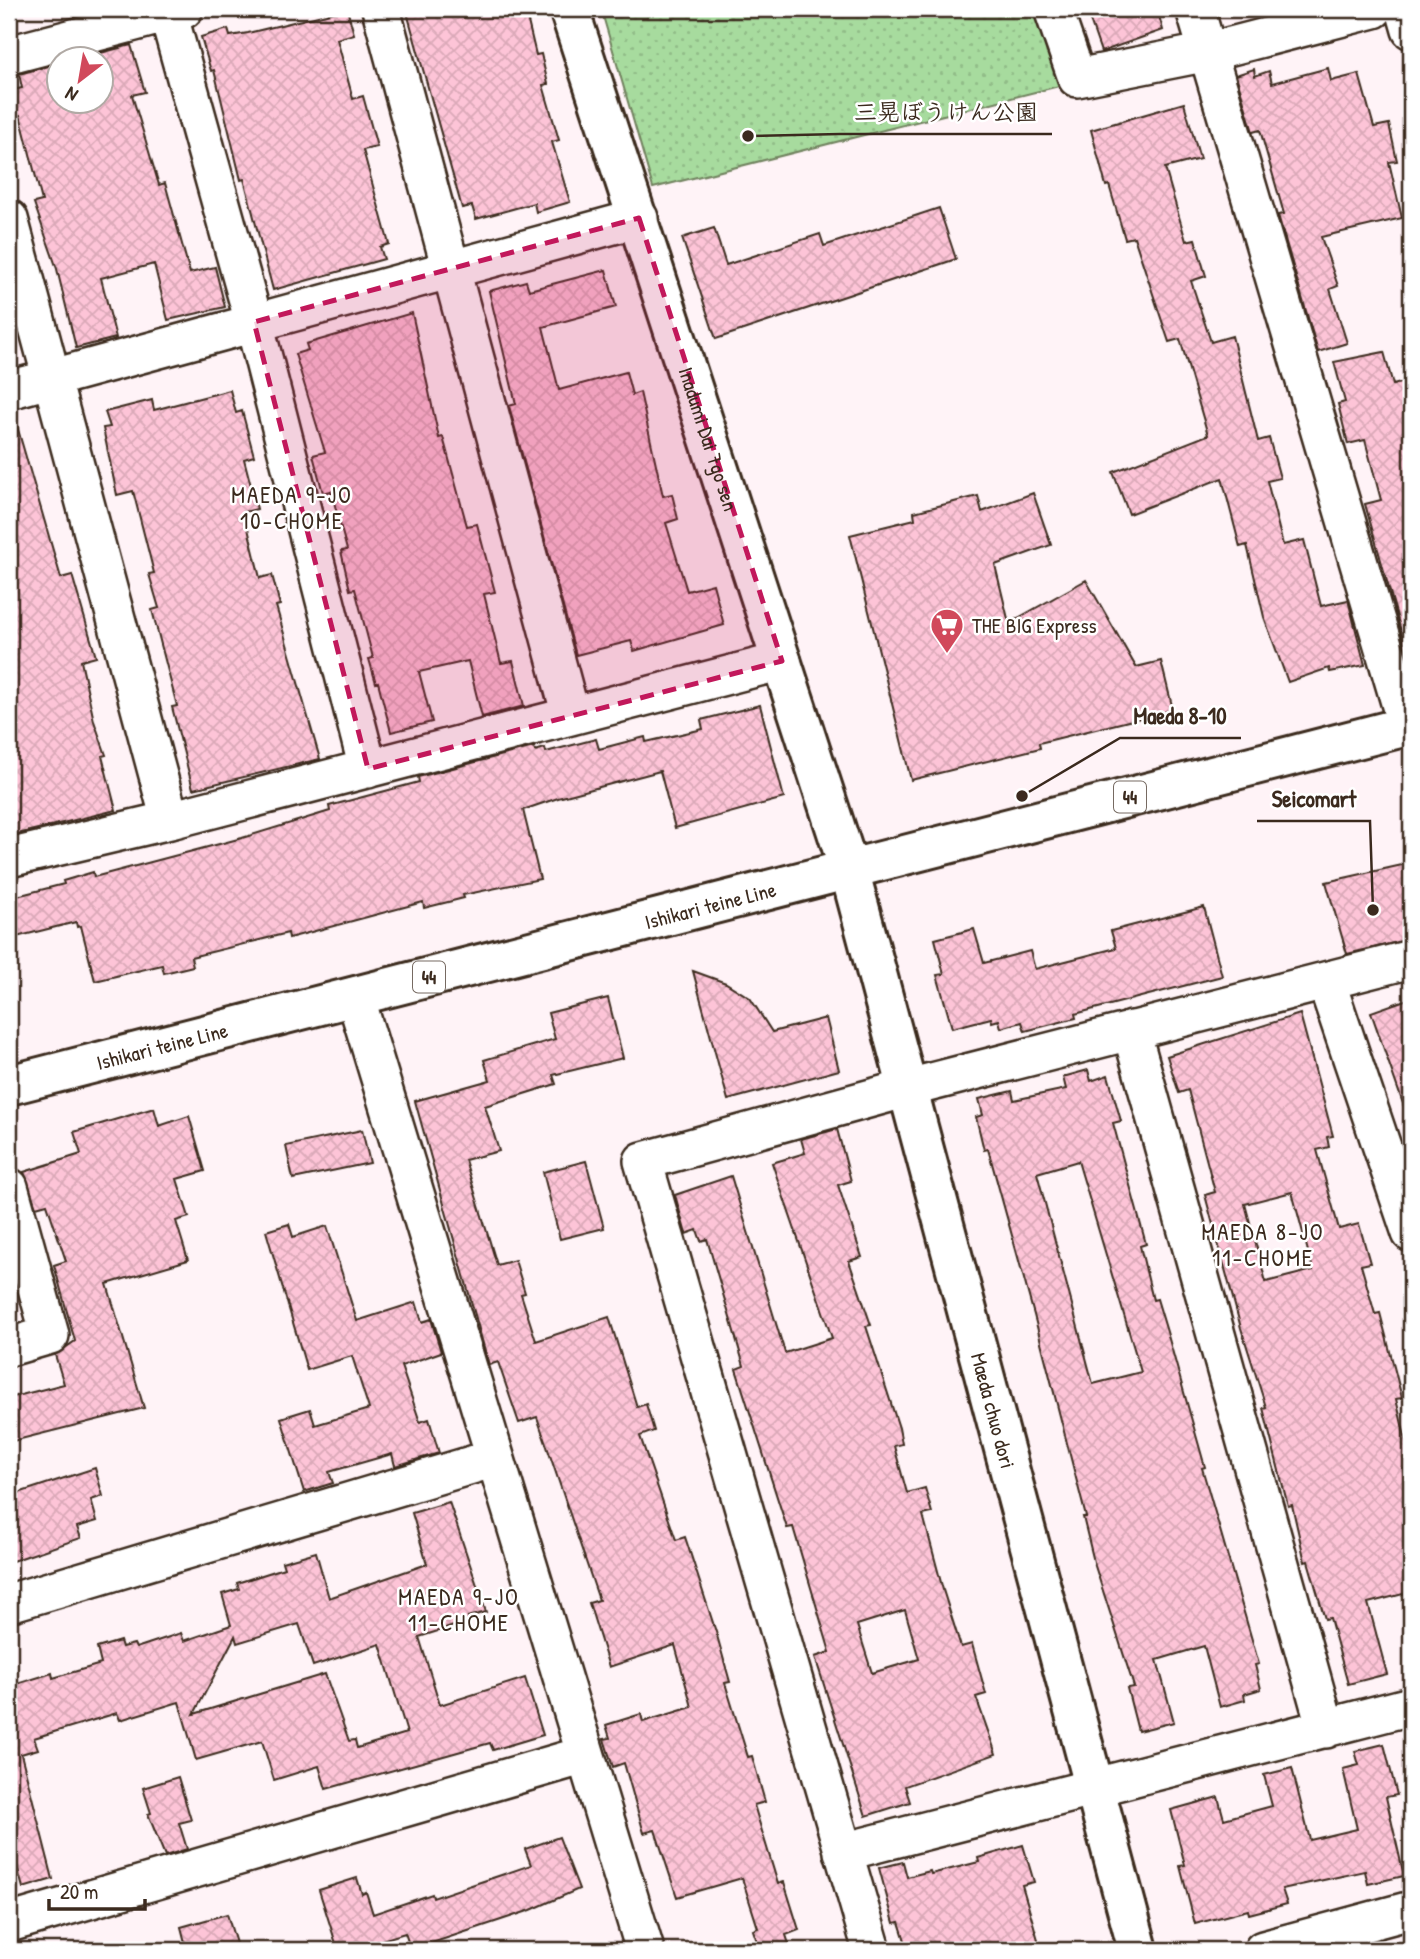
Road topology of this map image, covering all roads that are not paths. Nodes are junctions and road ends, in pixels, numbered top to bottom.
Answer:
1 (381, 9) edge
2 (569, 9) edge
3 (1053, 9) edge
4 (1195, 9) edge
5 (1374, 9) edge
6 (1405, 9) edge
7 (176, 11) edge
8 (1411, 30) edge
9 (1208, 52) junction
10 (9, 55) edge
11 (639, 218) junction
12 (9, 219) edge
13 (451, 269) junction
14 (254, 322) junction
15 (51, 378) junction
16 (9, 390) edge
17 (782, 661) junction
18 (570, 716) junction
19 (1409, 725) edge
20 (368, 769) junction
21 (170, 820) junction
22 (9, 858) edge
23 (849, 869) junction
24 (1411, 959) edge
25 (1326, 981) junction
26 (355, 996) junction
27 (1131, 1031) junction
28 (10, 1078) edge
29 (908, 1088) junction
30 (9, 1187) edge
31 (1411, 1233) edge
32 (9, 1347) edge
33 (495, 1458) junction
34 (9, 1603) edge
35 (1411, 1706) edge
36 (1326, 1729) junction
37 (585, 1755) junction
38 (1095, 1790) junction
39 (843, 1852) junction
40 (1411, 1910) edge
41 (9, 1923) edge
42 (645, 1950) edge
43 (872, 1950) edge
44 (1139, 1950) edge
45 (1263, 1950) edge

1 - 13 street
2 - 11 street, Inadumi Dai 7go sen
3 - 9 street
4 - 9 street
5 - 9 street
6 - 8 street
7 - 10 street
7 - 14 street
9 - 19 street
11 - 13 street
11 - 17 street, Inadumi Dai 7go sen
12 - 15 street
13 - 14 street
13 - 18 street
14 - 15 street
14 - 20 street
15 - 16 street
15 - 21 street
17 - 18 street
17 - 23 street, Inadumi Dai 7go sen
18 - 20 street
19 - 23 street, Ishikari teine Line / 44
20 - 21 street
21 - 22 street
23 - 26 street, Ishikari teine Line / 44
23 - 29 street, Maeda chuo dori
24 - 25 street
25 - 27 street
25 - 31 street
26 - 28 street, Ishikari teine Line / 44
26 - 33 street
27 - 29 street
27 - 36 street
29 - 38 street, Maeda chuo dori
29 - 39 street
30 - 32 street
33 - 34 street
33 - 37 street
35 - 36 street
36 - 38 street
37 - 41 street
37 - 42 street
38 - 39 street
38 - 44 street, Maeda chuo dori
39 - 43 street
40 - 45 street

